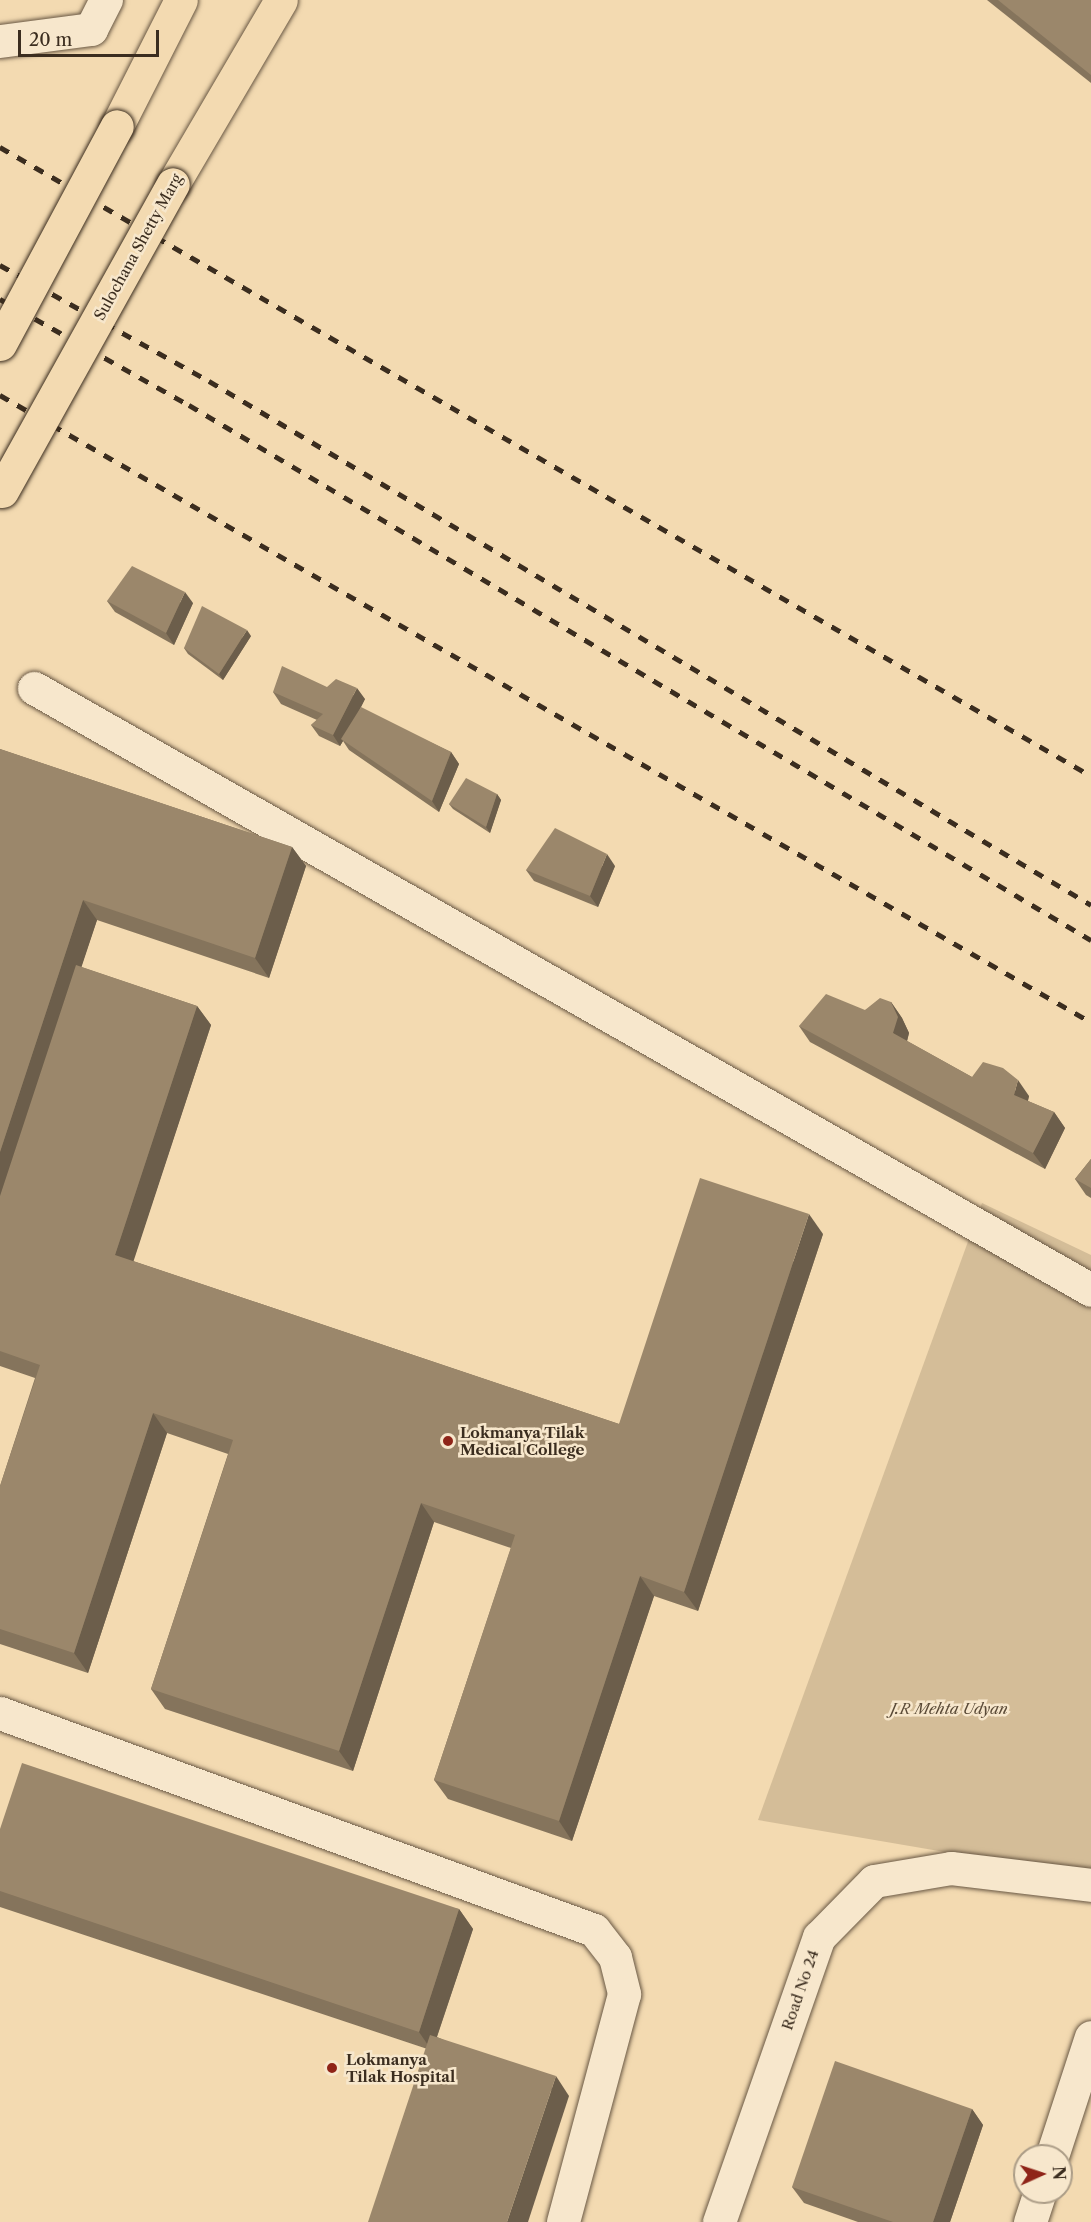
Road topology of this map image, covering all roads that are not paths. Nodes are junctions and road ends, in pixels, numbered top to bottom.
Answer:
1 (106, 0) edge
2 (181, 0) edge
3 (281, 0) edge
4 (0, 41) edge
5 (0, 344) edge
6 (1, 493) edge
7 (34, 688) dead end
8 (1091, 1290) edge
9 (0, 1713) edge
10 (1091, 1885) edge
11 (1091, 2037) edge
12 (1056, 2144) edge
13 (1036, 2204) edge
14 (563, 2222) edge
15 (719, 2222) edge
16 (1030, 2222) edge

1 - 4 street
2 - 5 main road, bridge
3 - 6 main road, Sulochana Shetty Marg, bridge
7 - 8 street
9 - 14 street
10 - 15 street, Road No 24
11 - 12 street
13 - 16 street

